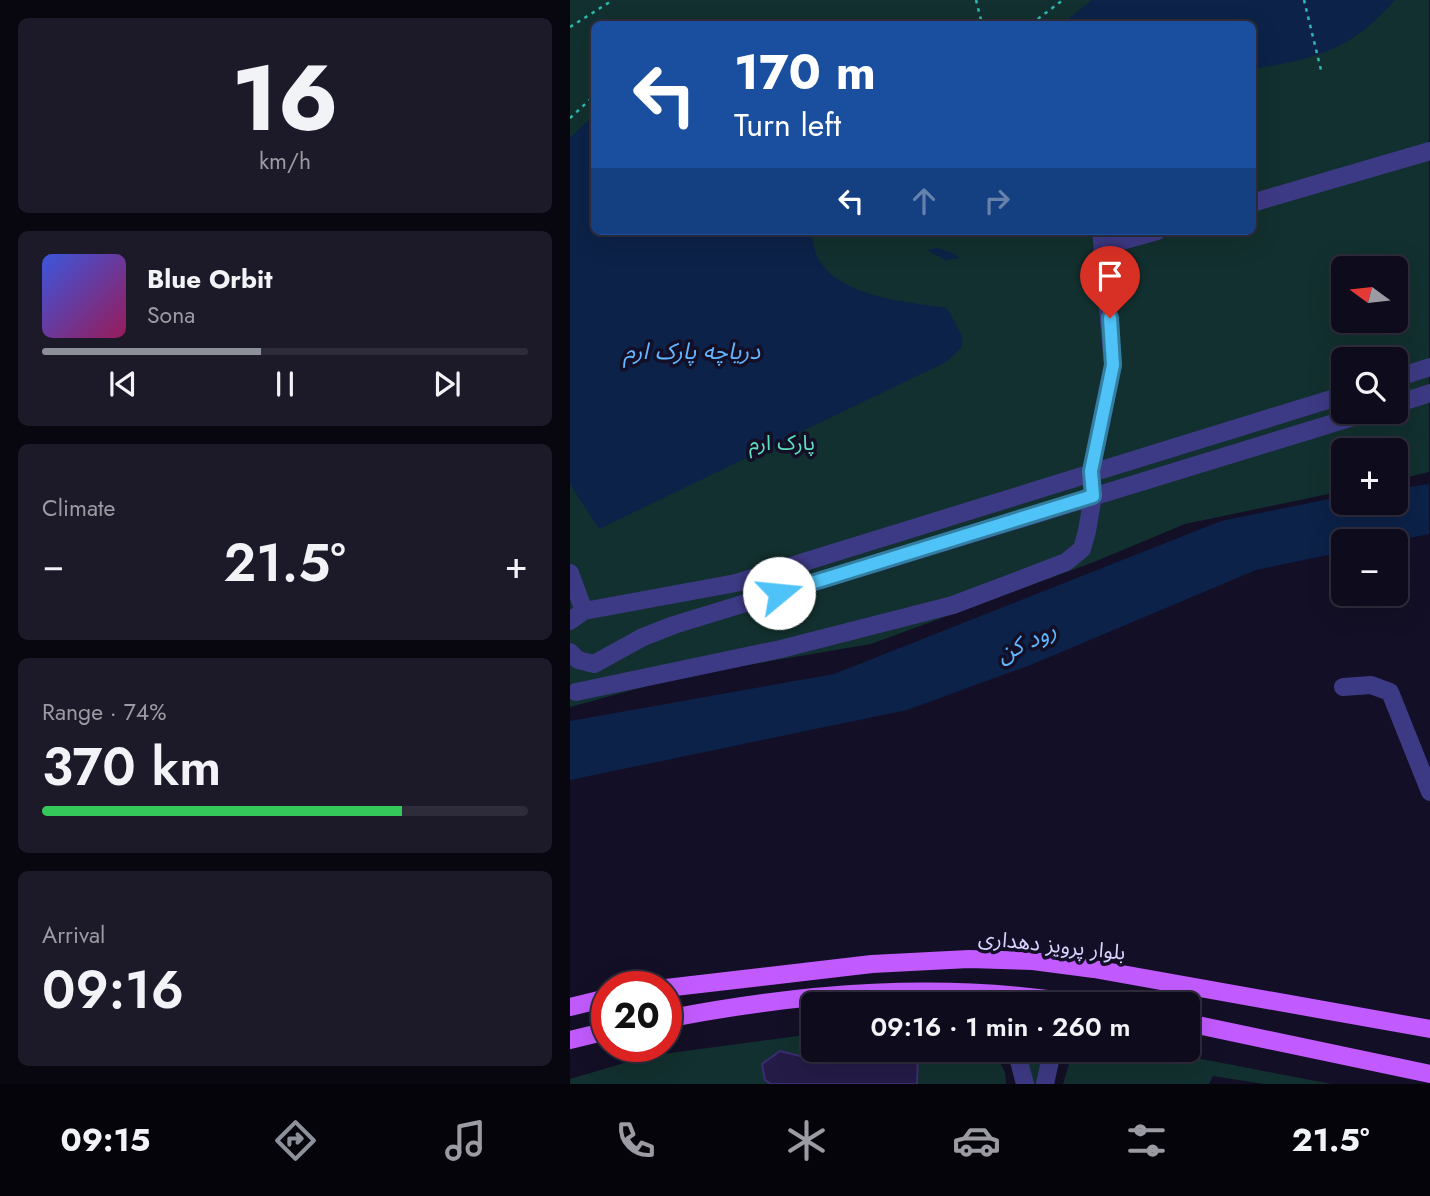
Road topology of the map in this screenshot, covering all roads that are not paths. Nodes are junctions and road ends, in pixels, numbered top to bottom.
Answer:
1 (1429, 152) edge
2 (1256, 202) edge
3 (1130, 235) edge
4 (1103, 239) edge
5 (1429, 367) edge
6 (1408, 374) edge
7 (1429, 393) edge
8 (1331, 399) edge
9 (1408, 400) edge
10 (1331, 422) edge
11 (1091, 471) junction
12 (1093, 496) junction
13 (570, 573) edge
14 (577, 616) edge
15 (570, 652) edge
16 (594, 664) junction
17 (570, 671) edge
18 (1343, 687) dead end
19 (573, 693) edge
20 (1429, 792) edge
21 (682, 986) edge
22 (913, 990) junction
23 (919, 992) edge
24 (981, 992) edge
25 (591, 1002) edge
26 (570, 1007) edge
27 (682, 1016) edge
28 (1200, 1026) edge
29 (1429, 1029) edge
30 (591, 1035) edge
31 (570, 1040) edge
32 (1019, 1062) edge
33 (1050, 1062) edge
34 (1429, 1074) edge
35 (1025, 1084) edge
36 (1045, 1084) edge

1 - 2 street
3 - 4 street
4 - 11 street
5 - 6 street
7 - 9 street
8 - 11 street
10 - 12 street
11 - 12 street
11 - 14 street
12 - 16 street
12 - 19 street
13 - 14 street
15 - 16 street
16 - 17 street
16 - 19 street
18 - 20 street
21 - 29 main road, بلوار پرویز دهداری
22 - 23 street
22 - 24 main road
22 - 27 main road
25 - 26 main road
28 - 34 main road
30 - 31 main road
32 - 35 street
33 - 36 street

